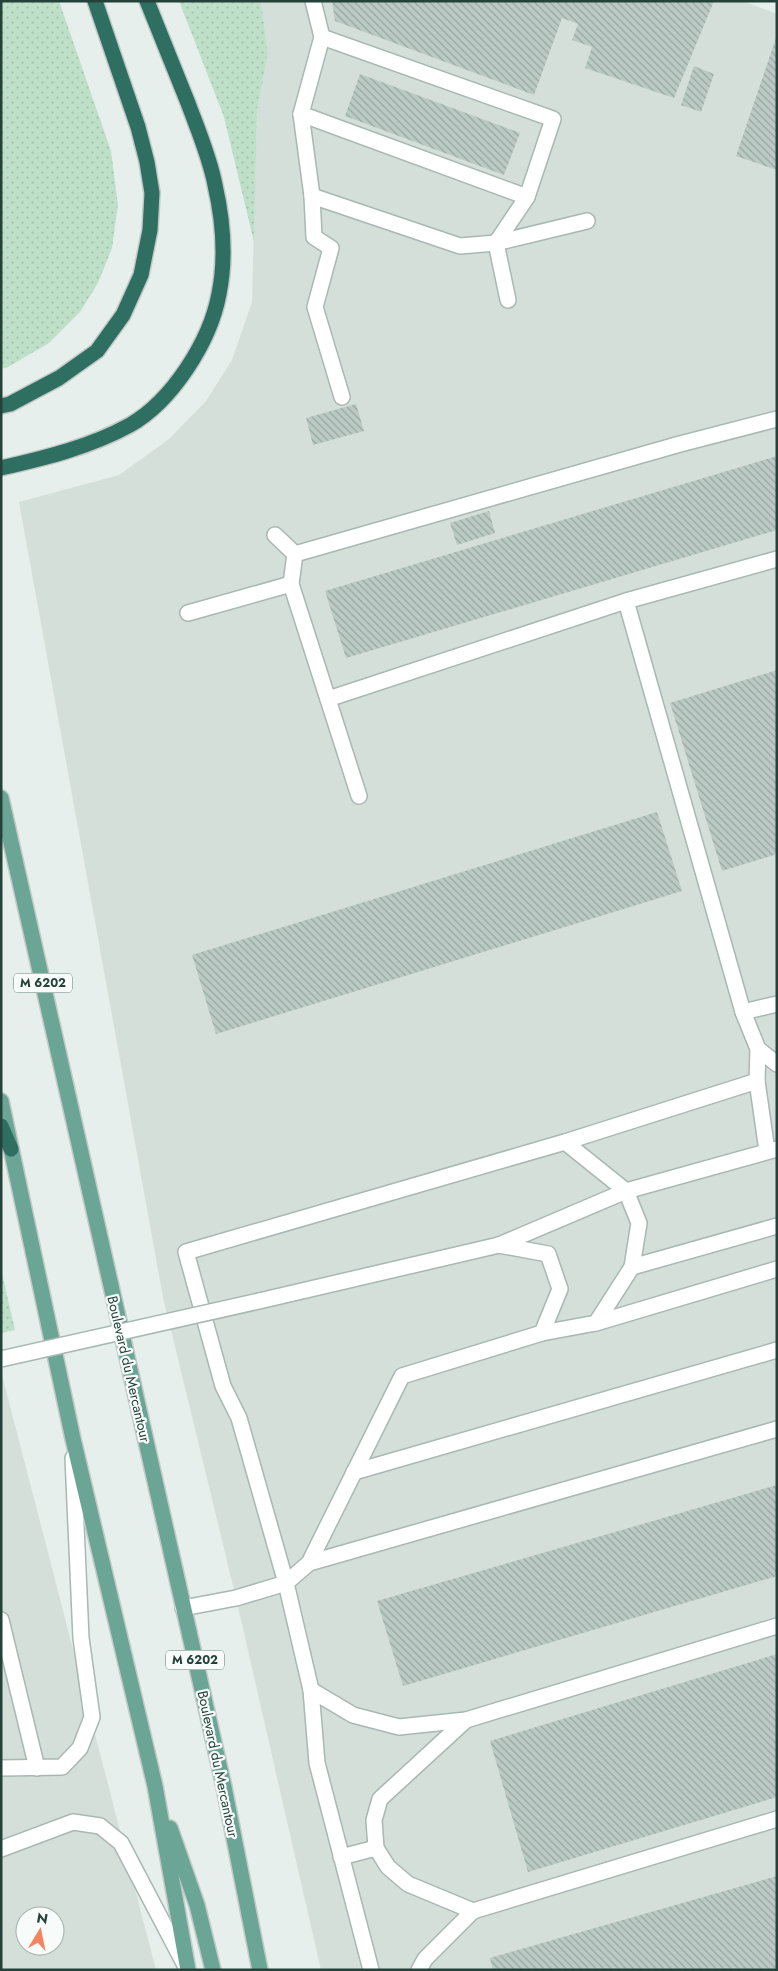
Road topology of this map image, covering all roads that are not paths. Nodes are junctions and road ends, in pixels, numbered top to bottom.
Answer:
1 (95, 1) edge
2 (147, 1) edge
3 (313, 1) edge
4 (322, 37) junction
5 (301, 114) junction
6 (312, 196) junction
7 (527, 197) junction
8 (587, 221) dead end
9 (496, 242) junction
10 (508, 300) dead end
11 (342, 397) dead end
12 (1, 406) edge
13 (777, 419) edge
14 (1, 468) edge
15 (275, 536) dead end
16 (295, 554) junction
17 (777, 559) edge
18 (291, 584) junction
19 (626, 601) junction
20 (188, 613) dead end
21 (328, 699) junction
22 (359, 796) dead end
23 (1, 798) edge
24 (777, 1004) edge
25 (743, 1012) junction
26 (758, 1049) junction
27 (777, 1064) edge
28 (757, 1081) junction
29 (1, 1101) edge
30 (1, 1126) edge
31 (566, 1142) junction
32 (11, 1149) junction
33 (772, 1150) edge
34 (626, 1191) junction
35 (777, 1226) edge
36 (499, 1245) junction
37 (632, 1267) junction
38 (777, 1269) edge
39 (596, 1323) junction
40 (542, 1333) junction
41 (777, 1350) edge
42 (1, 1359) edge
43 (777, 1429) edge
44 (73, 1439) junction
45 (354, 1472) junction
46 (309, 1562) junction
47 (286, 1583) junction
48 (183, 1608) junction
49 (1, 1620) edge
50 (777, 1626) edge
51 (311, 1690) junction
52 (466, 1720) junction
53 (1, 1768) edge
54 (37, 1768) junction
55 (155, 1786) junction
56 (777, 1819) edge
57 (1, 1848) edge
58 (376, 1848) junction
59 (341, 1856) junction
60 (473, 1911) junction
61 (255, 1940) junction
62 (187, 1970) edge
63 (213, 1970) edge
64 (260, 1970) edge
65 (265, 1970) edge
66 (370, 1970) edge
67 (419, 1970) edge

1 - 12 highway
2 - 14 highway
3 - 4 lane
4 - 5 lane
4 - 7 lane
5 - 6 lane
5 - 7 lane
6 - 9 lane
6 - 11 lane
7 - 9 lane
8 - 9 lane
9 - 10 lane
13 - 16 lane
15 - 16 lane
16 - 18 lane
17 - 19 lane
18 - 20 lane
18 - 21 lane
19 - 21 lane
19 - 25 lane
21 - 22 lane
23 - 48 main road, Boulevard du Mercantour / M 6202
24 - 25 lane
25 - 26 lane
26 - 27 lane
26 - 28 lane
28 - 31 lane
28 - 33 lane
29 - 32 main road
30 - 32 highway
31 - 34 lane
31 - 47 lane
32 - 44 main road
33 - 34 lane
34 - 36 lane
34 - 37 lane
35 - 37 lane
36 - 40 lane
36 - 42 lane, bridge
37 - 39 lane
38 - 39 lane
39 - 40 lane
40 - 45 lane
41 - 45 lane
43 - 46 lane
44 - 54 lane
44 - 55 main road
45 - 46 lane
46 - 47 lane
47 - 48 lane
47 - 51 lane
48 - 61 main road, Boulevard du Mercantour / M 6202
49 - 54 lane
50 - 52 lane
51 - 52 lane
51 - 59 lane
52 - 58 lane
53 - 54 lane
55 - 62 main road
55 - 63 main road
56 - 60 lane
57 - 62 lane
58 - 59 lane
58 - 60 lane
59 - 66 lane
60 - 67 lane
61 - 64 main road, M 6202
61 - 65 main road, M 6202

